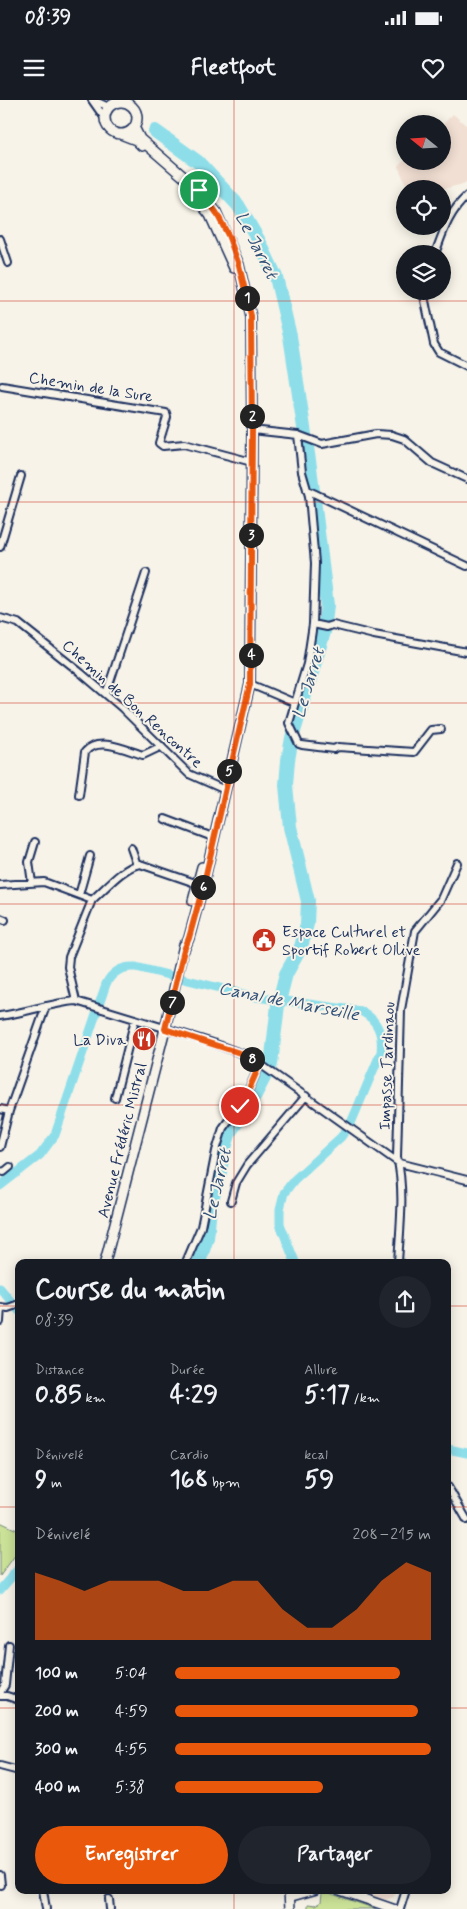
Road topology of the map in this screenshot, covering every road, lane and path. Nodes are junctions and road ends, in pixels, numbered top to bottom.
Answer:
1 (92, 100) edge
2 (126, 102) edge
3 (113, 103) edge
4 (104, 117) junction
5 (134, 127) junction
6 (123, 135) junction
7 (467, 196) edge
8 (0, 239) edge
9 (438, 245) edge
10 (8, 263) dead end
11 (246, 292) junction
12 (425, 300) edge
13 (467, 366) edge
14 (2, 386) dead end
15 (252, 430) junction
16 (300, 435) junction
17 (252, 462) junction
18 (21, 476) dead end
19 (467, 479) edge
20 (311, 492) junction
21 (0, 547) edge
22 (467, 566) edge
23 (146, 574) dead end
24 (0, 618) edge
25 (320, 625) junction
26 (467, 652) edge
27 (250, 684) junction
28 (106, 694) junction
29 (295, 703) junction
30 (441, 729) dead end
31 (162, 746) junction
32 (225, 790) junction
33 (79, 795) dead end
34 (222, 800) junction
35 (165, 818) dead end
36 (210, 836) junction
37 (35, 842) dead end
38 (131, 848) dead end
39 (90, 856) dead end
40 (457, 863) dead end
41 (137, 865) junction
42 (32, 883) junction
43 (0, 885) edge
44 (200, 885) junction
45 (79, 895) junction
46 (92, 900) junction
47 (76, 1001) junction
48 (46, 1006) junction
49 (0, 1016) edge
50 (135, 1020) junction
51 (165, 1029) junction
52 (261, 1064) junction
53 (306, 1096) junction
54 (115, 1098) dead end
55 (0, 1109) edge
56 (9, 1111) junction
57 (0, 1147) edge
58 (399, 1163) junction
59 (10, 1167) dead end
60 (0, 1170) edge
61 (467, 1180) edge
62 (231, 1200) dead end
63 (106, 1259) edge
64 (187, 1259) edge
65 (398, 1259) edge
66 (15, 1305) edge
67 (1, 1307) edge
68 (0, 1322) edge
69 (451, 1492) edge
70 (467, 1520) edge
71 (9, 1645) dead end
72 (0, 1693) edge
73 (0, 1696) edge
74 (15, 1699) edge
75 (0, 1766) edge
76 (15, 1770) edge
77 (0, 1875) edge
78 (1, 1885) edge
79 (44, 1894) edge
80 (293, 1894) edge
81 (293, 1894) edge
82 (351, 1894) edge
83 (405, 1894) edge
84 (109, 1899) dead end
85 (46, 1909) edge
86 (110, 1909) edge
87 (290, 1909) edge
88 (296, 1909) edge
89 (394, 1909) edge
90 (400, 1909) edge

1 - 3 street
1 - 4 street
2 - 3 main road
2 - 5 main road
3 - 4 main road
4 - 6 main road
5 - 6 main road
5 - 11 main road
6 - 11 main road
7 - 9 street
8 - 10 street
11 - 15 main road
12 - 13 street
14 - 17 street, Chemin de la Sure
15 - 16 street
15 - 17 main road
16 - 19 street
16 - 20 street
17 - 27 main road
18 - 21 street
20 - 22 street
20 - 25 street
23 - 28 street
24 - 28 street, Chemin de Bon Rencontre
25 - 26 street
25 - 29 street
27 - 29 street
27 - 32 main road
28 - 31 street, Chemin de Bon Rencontre
29 - 30 street
31 - 32 street, Chemin de Bon Rencontre
31 - 33 street
32 - 34 main road
34 - 36 main road
34 - 44 main road
35 - 36 street
36 - 44 main road
37 - 42 street
38 - 41 street
39 - 45 street
40 - 58 street, Impasse Tardinaou
41 - 44 street
41 - 46 street
42 - 43 street
42 - 45 street
44 - 51 main road, Avenue Frédéric Mistral
45 - 46 street
46 - 47 street
47 - 48 street
47 - 50 street
48 - 49 street
48 - 56 street
50 - 51 street
50 - 54 street
51 - 52 street
51 - 63 main road, Avenue Frédéric Mistral
52 - 53 street
52 - 64 street
53 - 58 street
53 - 62 street
55 - 56 street
56 - 57 street
58 - 61 street
58 - 65 street, Impasse Tardinaou
59 - 60 street
66 - 67 street
67 - 68 street
69 - 70 street
71 - 72 street
73 - 74 street
75 - 76 street
77 - 78 street
79 - 85 street
80 - 87 main road
81 - 88 main road
82 - 89 street
83 - 90 street
84 - 86 street

